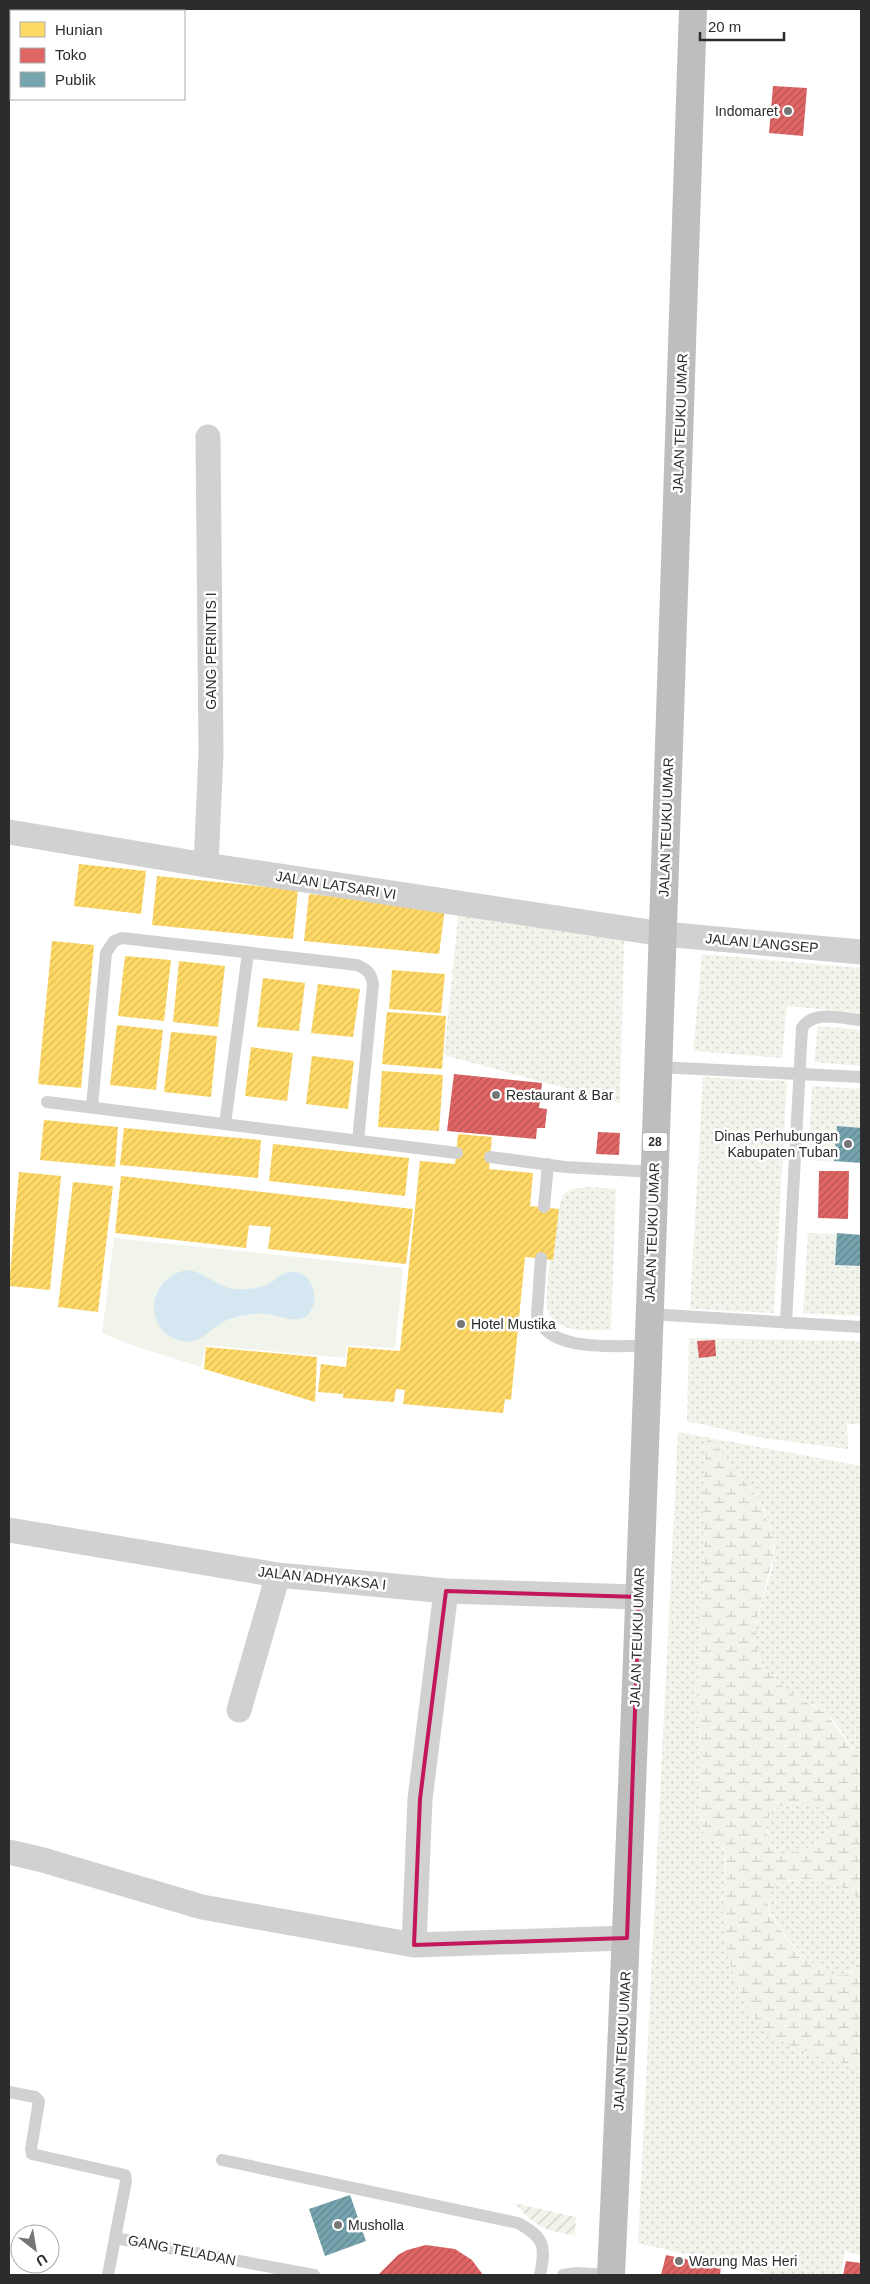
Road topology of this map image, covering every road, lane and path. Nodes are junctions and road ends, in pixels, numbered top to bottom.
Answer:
1 (693, 9) edge
2 (208, 437) dead end
3 (9, 832) edge
4 (206, 865) junction
5 (663, 934) junction
6 (861, 952) edge
7 (248, 953) junction
8 (861, 1020) edge
9 (658, 1067) junction
10 (798, 1072) junction
11 (861, 1077) edge
12 (47, 1102) dead end
13 (92, 1107) junction
14 (225, 1124) junction
15 (358, 1141) junction
16 (457, 1153) dead end
17 (490, 1157) dead end
18 (548, 1164) junction
19 (654, 1172) junction
20 (544, 1207) dead end
21 (541, 1258) dead end
22 (649, 1314) junction
23 (786, 1323) junction
24 (861, 1327) edge
25 (648, 1346) junction
26 (9, 1530) edge
27 (278, 1575) junction
28 (446, 1591) junction
29 (639, 1597) junction
30 (239, 1710) dead end
31 (9, 1852) edge
32 (627, 1938) junction
33 (414, 1945) junction
34 (9, 2092) edge
35 (222, 2160) dead end
36 (115, 2238) junction
37 (108, 2275) edge
38 (314, 2275) edge
39 (540, 2275) edge
40 (563, 2275) edge
41 (611, 2275) edge

1 - 5 highway, JALAN TEUKU UMAR / 28
2 - 4 street, GANG PERINTIS I
3 - 4 street, JALAN LATSARI VI
4 - 5 street, JALAN LATSARI VI
5 - 6 street, JALAN LANGSEP
5 - 9 highway, JALAN TEUKU UMAR / 28
7 - 13 lane
7 - 14 lane
7 - 15 lane
8 - 10 lane
9 - 10 lane
9 - 19 highway, JALAN TEUKU UMAR / 28
10 - 11 lane
10 - 23 lane
12 - 13 lane
13 - 14 lane
14 - 15 lane
15 - 16 lane
17 - 18 lane
18 - 19 lane
18 - 20 lane
19 - 22 highway, JALAN TEUKU UMAR / 28
21 - 25 lane
22 - 23 lane
22 - 25 highway, JALAN TEUKU UMAR / 28
23 - 24 lane
25 - 29 highway, JALAN TEUKU UMAR / 28
26 - 27 street, JALAN ADHYAKSA I
27 - 28 street, JALAN ADHYAKSA I
27 - 30 street
28 - 29 street, JALAN ADHYAKSA I
28 - 33 street
29 - 32 highway, JALAN TEUKU UMAR / 28
31 - 33 street
32 - 33 street
32 - 41 highway, JALAN TEUKU UMAR / 28
34 - 36 lane, GANG TELADAN
35 - 39 lane
36 - 37 lane
36 - 38 lane, GANG TELADAN
40 - 41 lane

